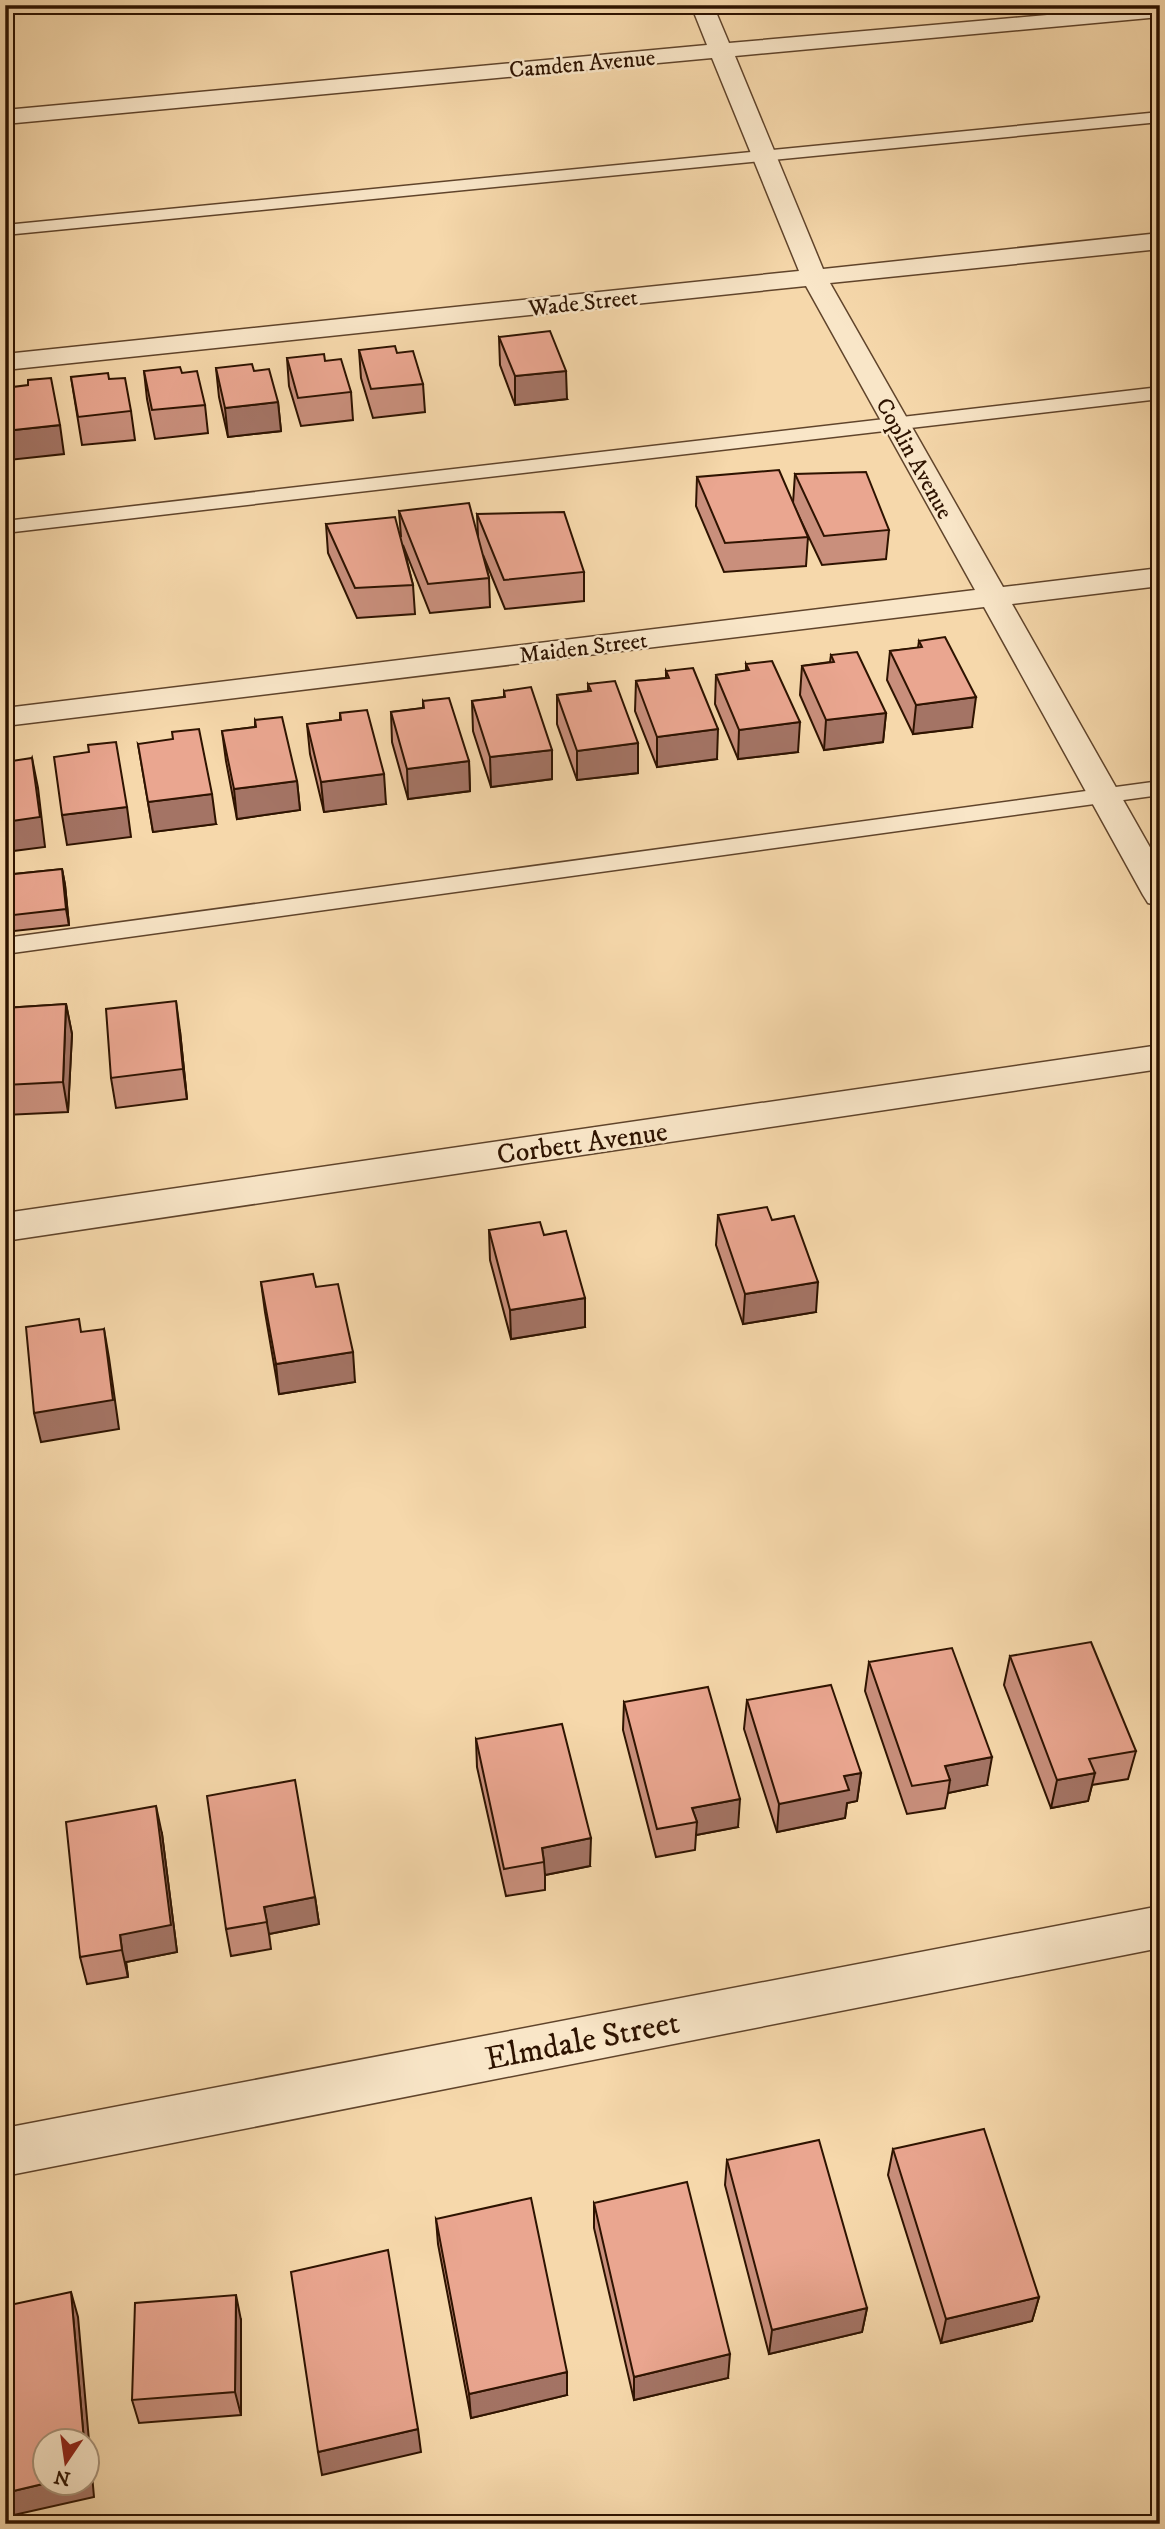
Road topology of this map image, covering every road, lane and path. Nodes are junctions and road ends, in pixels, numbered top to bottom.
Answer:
1 (702, 5) edge
2 (1160, 10) edge
3 (722, 50) junction
4 (5, 117) edge
5 (1160, 117) edge
6 (763, 157) junction
7 (5, 230) edge
8 (1160, 241) edge
9 (814, 277) junction
10 (5, 362) edge
11 (1160, 393) edge
12 (895, 423) junction
13 (5, 527) edge
14 (1160, 577) edge
15 (993, 597) junction
16 (5, 718) edge
17 (1160, 788) edge
18 (1104, 795) junction
19 (1160, 895) edge
20 (5, 946) edge
21 (1160, 1057) edge
22 (5, 1227) edge
23 (1160, 1927) edge
24 (5, 2152) edge

1 - 3 street, Coplin Avenue
2 - 3 street, Camden Avenue
3 - 4 street, Camden Avenue
3 - 6 street, Coplin Avenue
5 - 6 lane
6 - 7 lane
6 - 9 street, Coplin Avenue
8 - 9 street, Wade Street
9 - 10 street, Wade Street
9 - 12 street, Coplin Avenue
11 - 12 lane
12 - 13 lane
12 - 15 street, Coplin Avenue
14 - 15 street, Maiden Street
15 - 16 street, Maiden Street
15 - 18 street, Coplin Avenue
17 - 18 lane
18 - 19 street, Coplin Avenue
18 - 20 lane
21 - 22 street, Corbett Avenue
23 - 24 street, Elmdale Street

